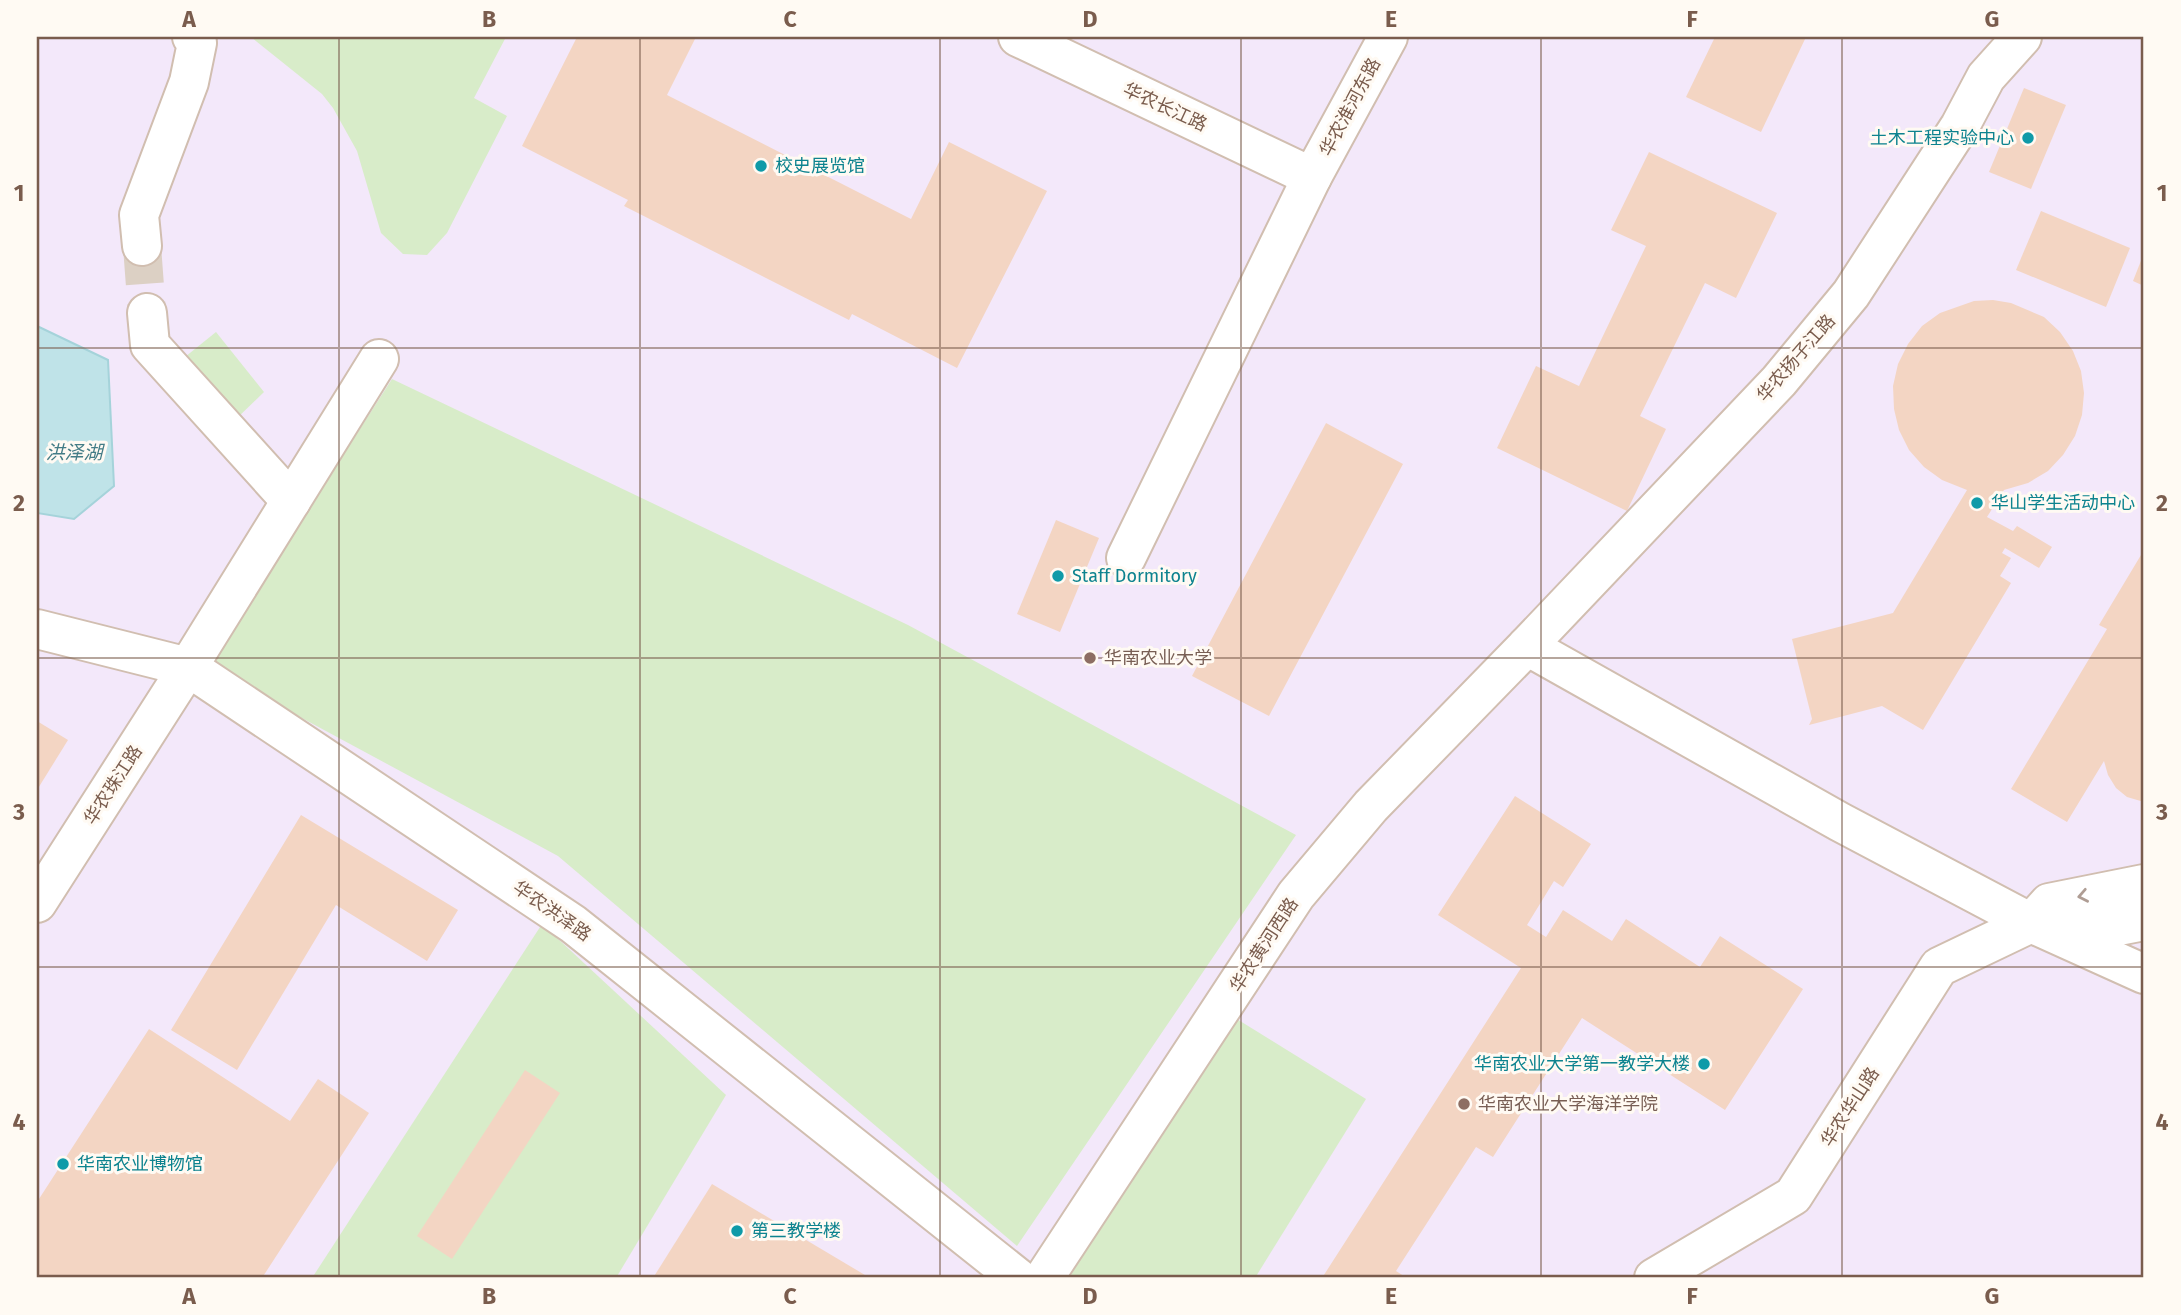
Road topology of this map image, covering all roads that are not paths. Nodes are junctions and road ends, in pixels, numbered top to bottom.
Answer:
1 (192, 37) edge
2 (1018, 37) edge
3 (1388, 37) edge
4 (1993, 37) edge
5 (2022, 37) edge
6 (1986, 77) junction
7 (1312, 177) junction
8 (142, 246) tunnel mouth
9 (147, 313) tunnel mouth
10 (379, 359) dead end
11 (290, 502) junction
12 (1126, 558) dead end
13 (37, 629) edge
14 (1527, 646) junction
15 (188, 667) junction
16 (2144, 884) edge
17 (37, 903) edge
18 (2144, 921) edge
19 (2031, 923) junction
20 (2144, 974) edge
21 (1018, 1278) edge
22 (1044, 1278) edge
23 (1654, 1278) edge

1 - 8 street
2 - 7 street, 华农长江路
3 - 7 street, 华农淮河东路
4 - 6 street
5 - 6 street, 华农扬子江路
6 - 14 street, 华农扬子江路
7 - 12 street, 华农淮河东路
9 - 11 street
10 - 11 street, 华农珠江路
11 - 15 street, 华农珠江路
13 - 15 street, 华农洪泽路
14 - 19 street
14 - 22 street, 华农黄河西路
15 - 17 street, 华农珠江路
15 - 21 street, 华农洪泽路
16 -> 19 street, 华农华山路
18 - 19 street, 华农华山路
19 - 20 street
19 - 23 street, 华农华山路

